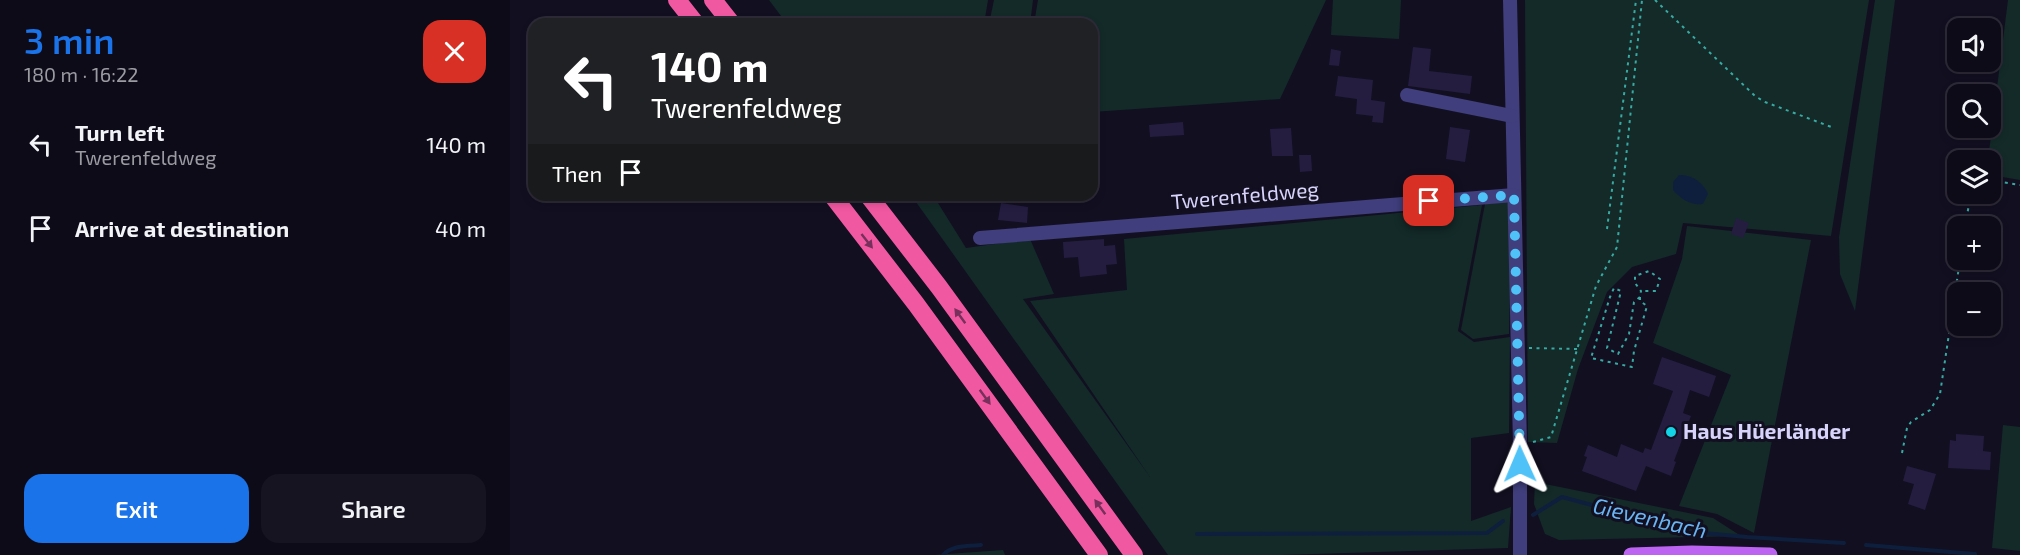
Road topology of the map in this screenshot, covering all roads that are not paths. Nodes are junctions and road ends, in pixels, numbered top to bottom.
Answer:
1 (677, 0) edge
2 (713, 0) edge
3 (1510, 0) edge
4 (691, 18) edge
5 (727, 18) edge
6 (1407, 95) dead end
7 (1512, 116) junction
8 (1514, 195) junction
9 (837, 201) edge
10 (873, 201) edge
11 (980, 238) dead end
12 (1099, 555) edge
13 (1134, 555) edge
14 (1520, 555) edge
15 (1631, 555) edge
16 (1770, 555) edge

1 - 4 highway
2 - 5 highway
3 - 7 street
6 - 7 street
7 - 8 street
8 - 11 street, Twerenfeldweg
8 - 14 street
9 -> 12 highway
13 -> 10 highway
15 - 16 main road

